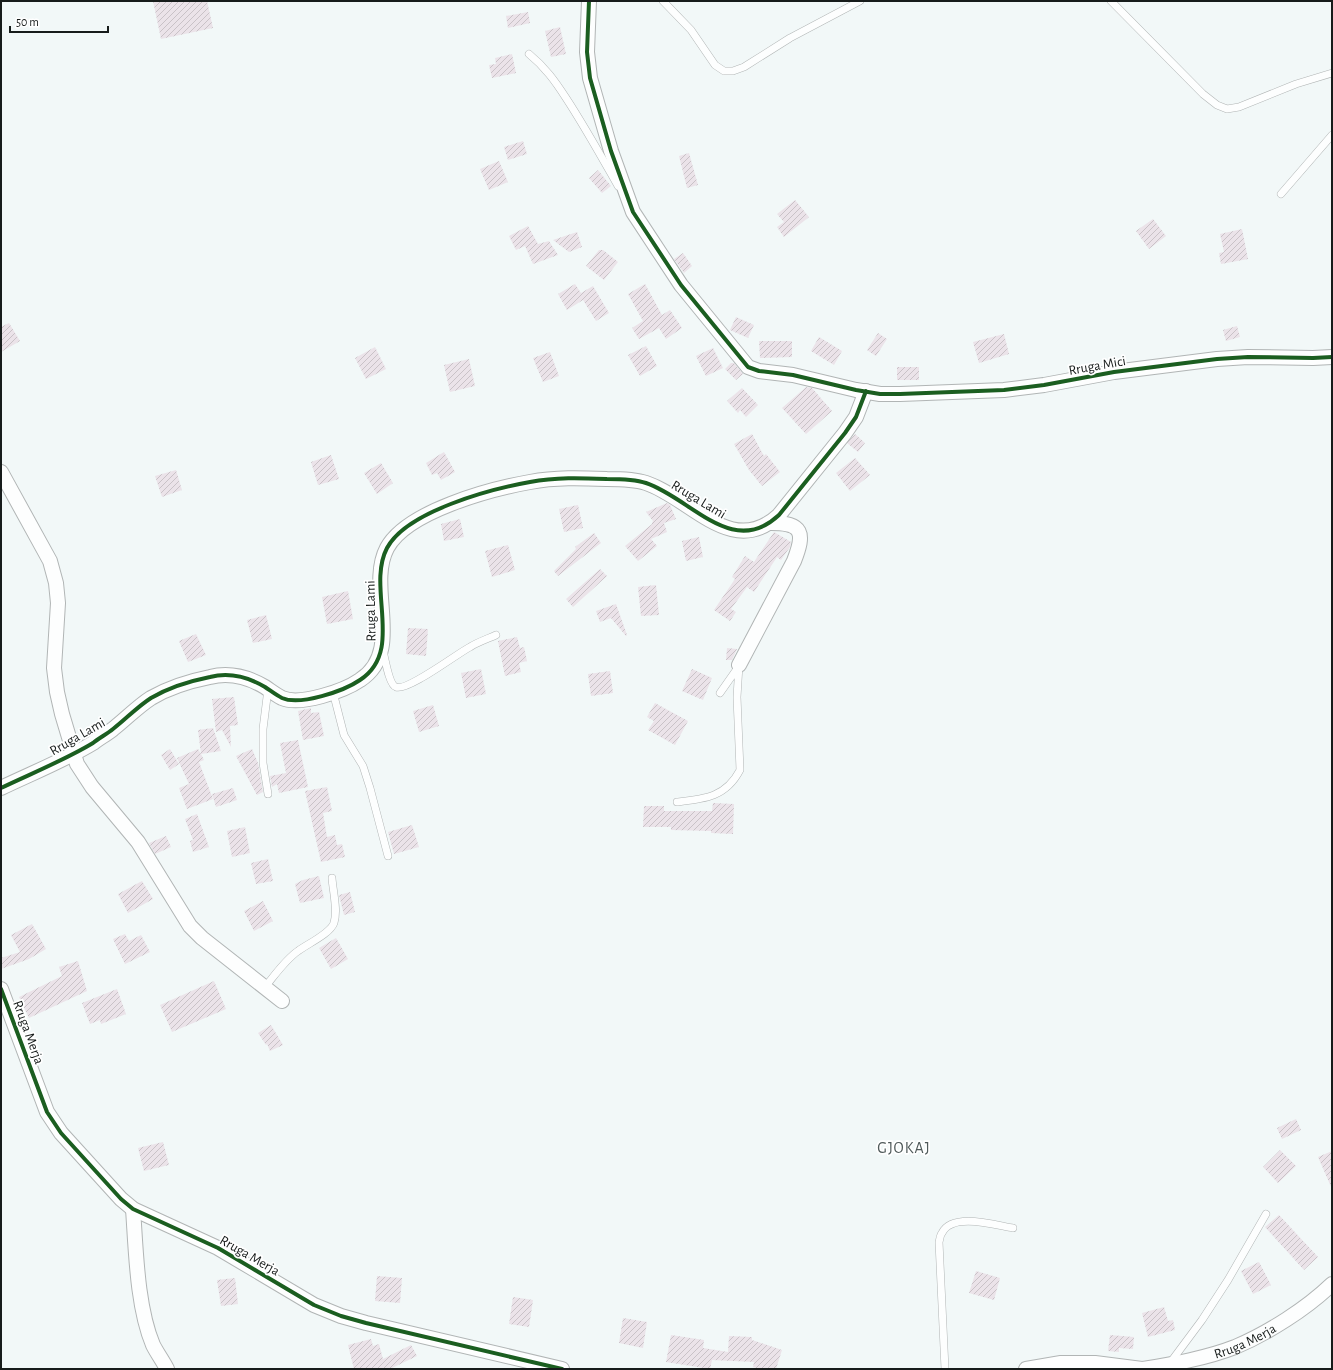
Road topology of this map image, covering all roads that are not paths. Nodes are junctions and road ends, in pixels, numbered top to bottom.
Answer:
1 (589, 1) edge
2 (663, 1) edge
3 (860, 1) edge
4 (1111, 1) edge
5 (529, 54) dead end
6 (1332, 73) edge
7 (1332, 135) edge
8 (1281, 194) dead end
9 (633, 212) junction
10 (1332, 357) edge
11 (866, 391) junction
12 (1, 472) edge
13 (771, 523) junction
14 (496, 635) dead end
15 (382, 649) junction
16 (739, 665) junction
17 (268, 689) junction
18 (333, 692) junction
19 (720, 692) dead end
20 (73, 753) junction
21 (1, 788) edge
22 (268, 794) dead end
23 (677, 802) dead end
24 (388, 856) dead end
25 (332, 878) dead end
26 (265, 987) junction
27 (1, 989) edge
28 (282, 1001) dead end
29 (133, 1209) junction
30 (1266, 1214) dead end
31 (1013, 1228) dead end
32 (1332, 1284) edge
33 (1169, 1364) junction
34 (167, 1369) edge
35 (562, 1369) edge
36 (945, 1369) edge
37 (1026, 1369) edge
38 (1137, 1369) edge

1 - 9 street, Rruga Mici
2 - 3 lane
4 - 6 lane
5 - 9 lane
7 - 8 lane
9 - 11 street, Rruga Mici
10 - 11 street, Rruga Mici
11 - 13 street, Rruga Lami
12 - 20 street
13 - 15 street, Rruga Lami
13 - 16 street
14 - 15 lane
15 - 18 street, Rruga Lami
16 - 19 lane
16 - 23 lane
17 - 18 street, Rruga Lami
17 - 20 street, Rruga Lami
17 - 22 lane
18 - 24 lane
20 - 21 street, Rruga Lami
20 - 26 street
25 - 26 lane
26 - 28 street
27 - 29 street, Rruga Merja
29 - 34 street
29 - 35 street, Rruga Merja
30 - 33 lane
31 - 36 lane
32 - 33 street, Rruga Merja
33 - 38 street, Rruga Merja
37 - 38 street, Rruga Merja

